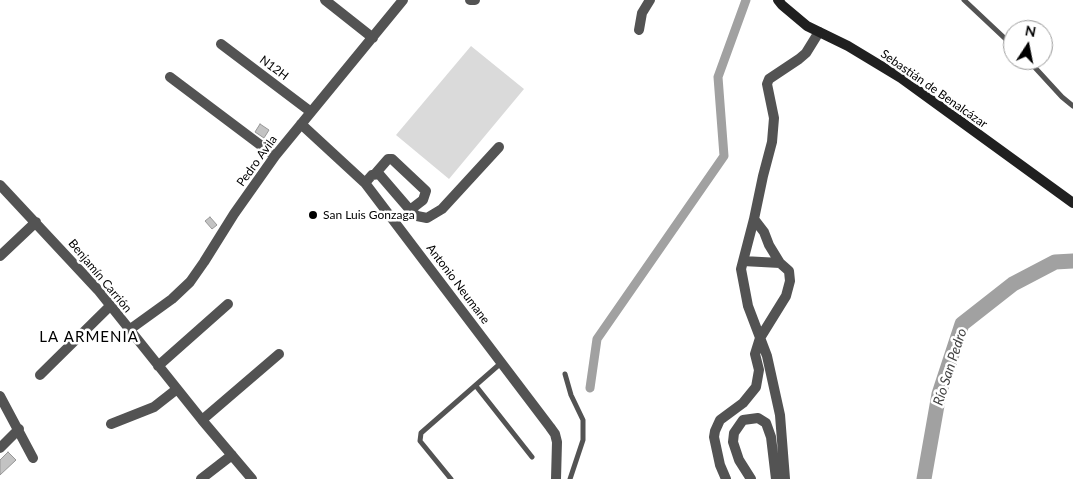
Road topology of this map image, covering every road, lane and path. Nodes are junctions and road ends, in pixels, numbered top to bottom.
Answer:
1 (325, 0) edge
2 (402, 0) edge
3 (470, 0) edge
4 (475, 0) edge
5 (650, 0) edge
6 (778, 0) edge
7 (964, 0) edge
8 (639, 30) dead end
9 (819, 32) junction
10 (1003, 37) edge
11 (373, 38) junction
12 (221, 44) dead end
13 (1037, 70) edge
14 (170, 77) dead end
15 (1073, 106) edge
16 (311, 112) junction
17 (301, 124) junction
18 (499, 147) dead end
19 (275, 156) junction
20 (375, 174) junction
21 (365, 182) junction
22 (1, 187) edge
23 (1073, 203) edge
24 (410, 210) junction
25 (754, 220) junction
26 (36, 222) junction
27 (0, 256) edge
28 (743, 261) junction
29 (780, 263) junction
30 (228, 304) dead end
31 (110, 306) junction
32 (129, 330) junction
33 (760, 338) junction
34 (279, 354) dead end
35 (502, 362) junction
36 (158, 366) junction
37 (565, 374) dead end
38 (40, 375) dead end
39 (476, 386) junction
40 (177, 389) junction
41 (0, 396) edge
42 (202, 420) junction
43 (111, 424) dead end
44 (19, 429) junction
45 (0, 448) edge
46 (232, 454) junction
47 (532, 457) dead end
48 (33, 458) dead end
49 (201, 479) edge
50 (252, 479) edge
51 (451, 479) edge
52 (556, 479) edge
53 (570, 479) edge
54 (726, 479) edge
55 (750, 479) edge
56 (776, 479) edge
57 (784, 479) edge

1 - 11 street
2 - 11 street, Pedro Avila
3 - 4 street
5 - 8 street
6 - 9 main road, Sebastián de Benalcázar
7 - 10 lane
9 - 23 main road, Sebastián de Benalcázar
9 - 25 street
11 - 16 street, Pedro Avila
12 - 16 street, N12H
13 - 15 lane
14 - 19 street
16 - 17 street, Pedro Avila
17 - 19 street, Pedro Avila
17 - 21 street, Antonio Neumane
18 - 24 street
19 - 32 street, Pedro Avila
20 - 21 street
20 - 24 street
20 - 24 street
21 - 35 street, Antonio Neumane
22 - 26 street, Benjamín Carrión
25 - 28 street
25 - 29 street
26 - 27 street
26 - 31 street, Benjamín Carrión
28 - 29 street
28 - 33 street
29 - 33 street
30 - 36 street
31 - 32 street, Benjamín Carrión
31 - 38 street
32 - 36 street, Benjamín Carrión
33 - 54 street
33 - 57 street
34 - 42 street
35 - 39 lane
35 - 52 street, Antonio Neumane
36 - 40 street, Benjamín Carrión
37 - 53 lane
39 - 47 lane
39 - 51 lane
40 - 42 street, Benjamín Carrión
40 - 43 street
41 - 44 street
42 - 46 street, Benjamín Carrión
44 - 45 street
44 - 48 street
46 - 49 street
46 - 50 street, Benjamín Carrión
55 - 56 street

